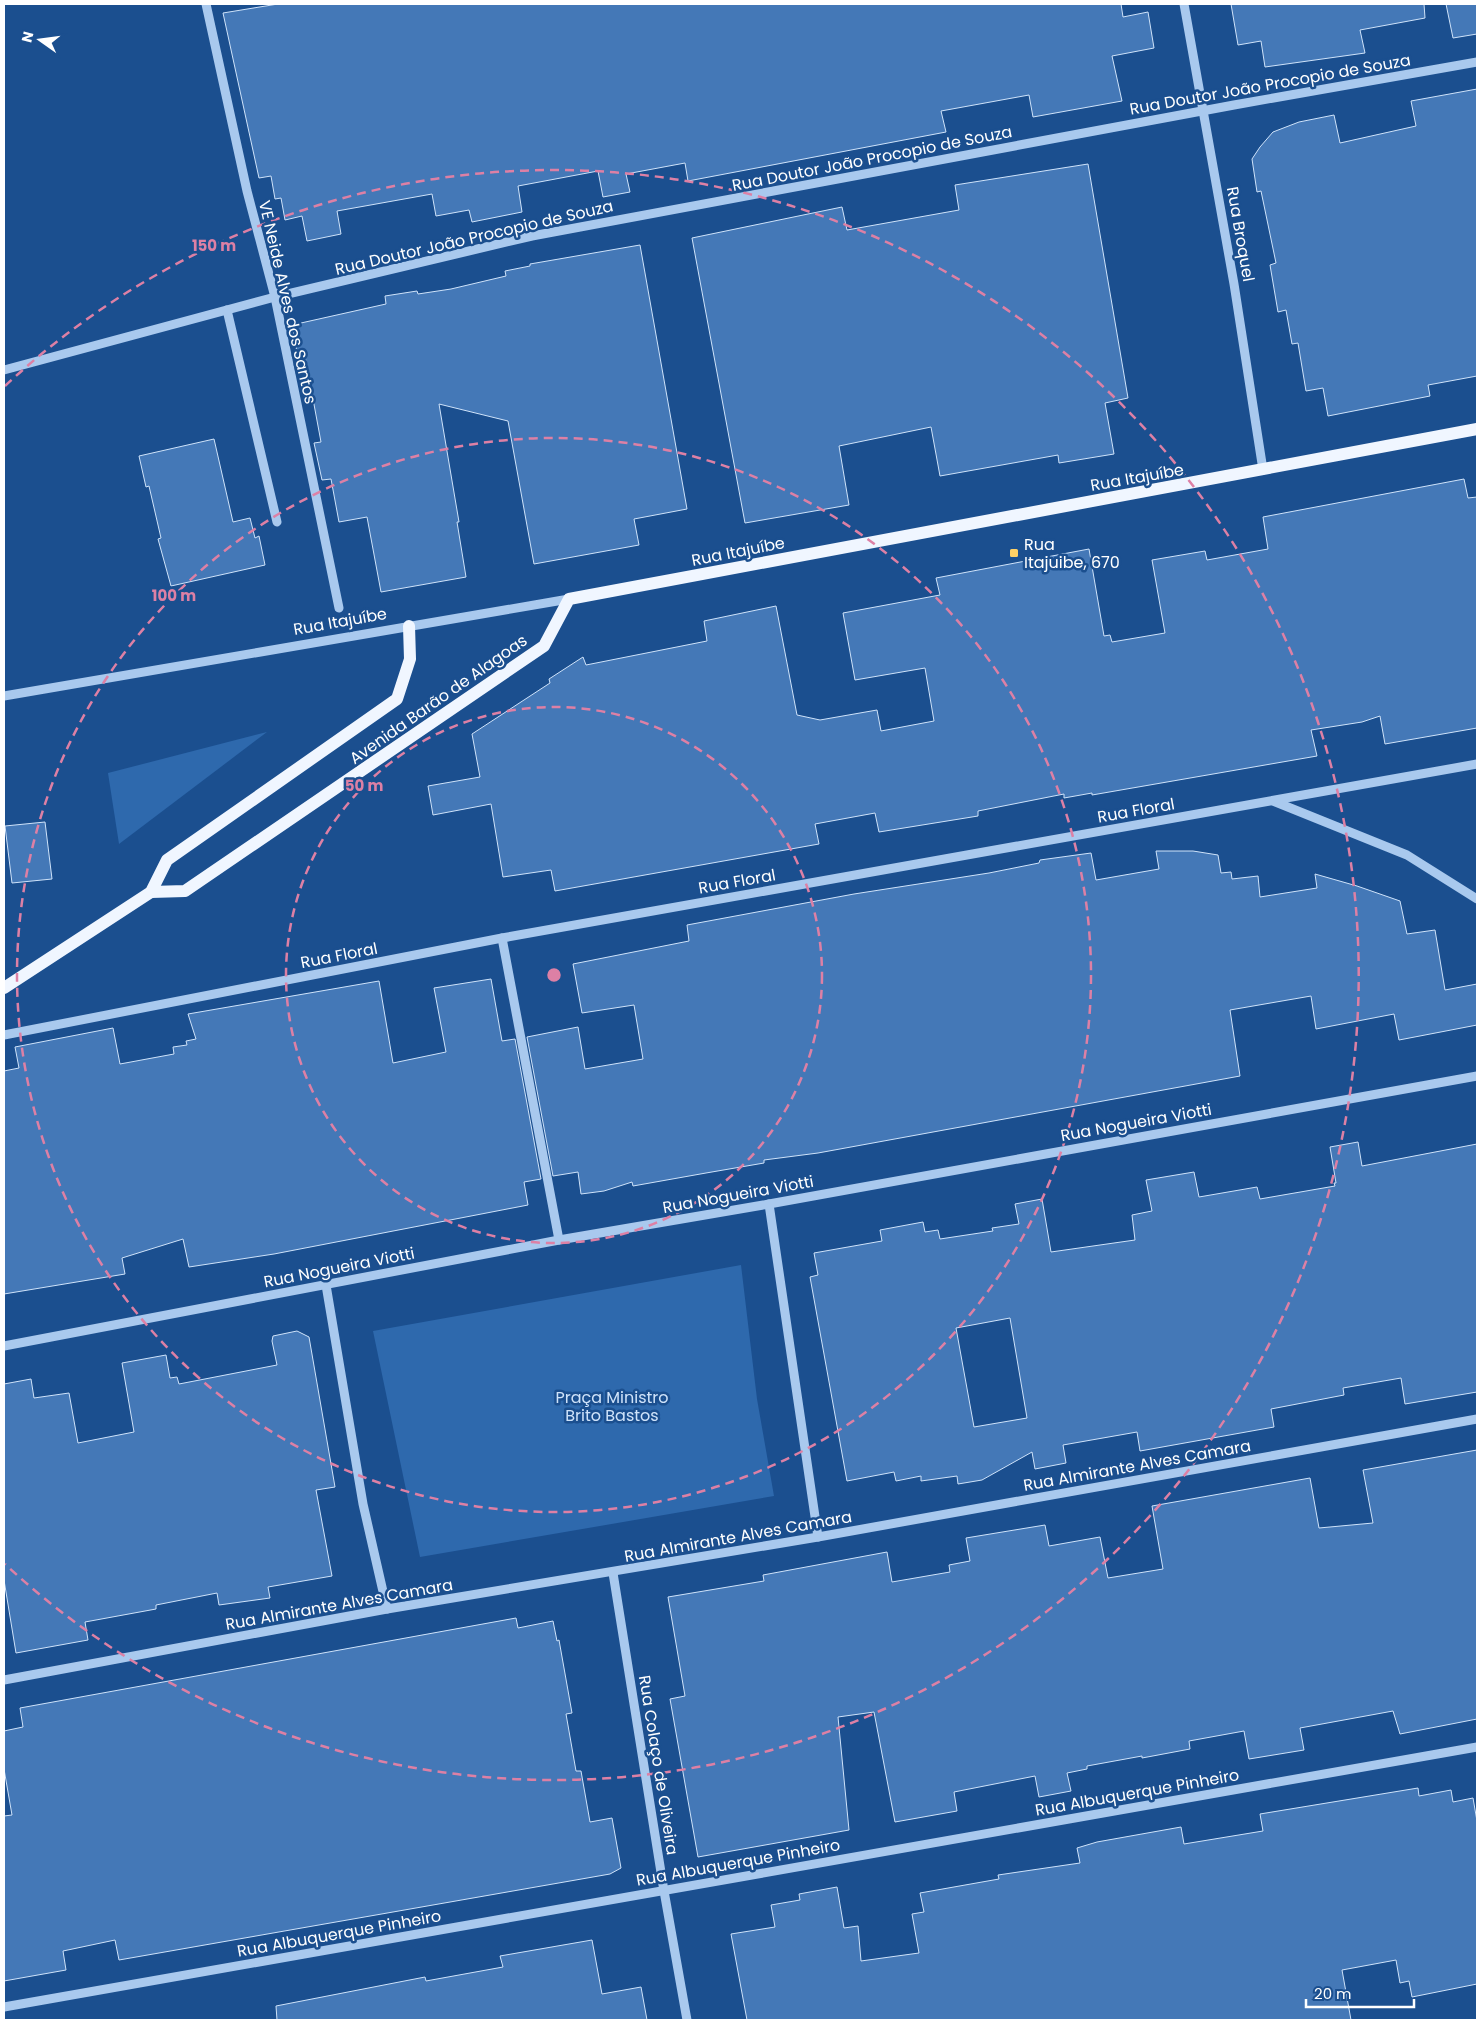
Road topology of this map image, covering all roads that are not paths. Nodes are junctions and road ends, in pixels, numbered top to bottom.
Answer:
1 (206, 4) edge
2 (1184, 4) edge
3 (1477, 62) edge
4 (1204, 111) junction
5 (275, 297) junction
6 (227, 310) junction
7 (4, 370) edge
8 (1477, 429) edge
9 (1263, 470) junction
10 (278, 522) dead end
11 (569, 599) junction
12 (339, 608) dead end
13 (409, 626) junction
14 (4, 696) edge
15 (1477, 764) edge
16 (1273, 801) junction
17 (152, 892) junction
18 (1477, 899) edge
19 (502, 938) junction
20 (4, 988) edge
21 (4, 1035) edge
22 (1477, 1076) edge
23 (769, 1204) junction
24 (559, 1240) junction
25 (326, 1284) junction
26 (4, 1346) edge
27 (1477, 1419) edge
28 (818, 1537) junction
29 (612, 1573) junction
30 (387, 1609) junction
31 (4, 1680) edge
32 (1477, 1747) edge
33 (664, 1890) junction
34 (4, 2007) edge
35 (687, 2020) edge

1 - 5 street, VE Neide Alves dos Santos
2 - 4 street, Rua Broquel
3 - 4 street, Rua Doutor João Procopio de Souza
4 - 5 street, Rua Doutor João Procopio de Souza
4 - 9 street, Rua Broquel
5 - 6 street, Rua Doutor João Procopio de Souza
5 - 12 street, VE Neide Alves dos Santos
6 - 7 street, Rua Doutor João Procopio de Souza
6 - 10 street
8 - 9 main road, Rua Itajuíbe
9 - 11 main road, Rua Itajuíbe
11 - 13 street, Rua Itajuíbe
11 - 17 main road, Avenida Barão de Alagoas
13 - 14 street, Rua Itajuíbe
13 - 17 main road, Avenida Barão de Alagoas
15 - 16 street, Rua Floral
16 - 18 street
16 - 19 street, Rua Floral
17 - 20 main road
19 - 21 street, Rua Floral
19 - 24 street
22 - 23 street, Rua Nogueira Viotti
23 - 24 street, Rua Nogueira Viotti
23 - 28 street
24 - 25 street, Rua Nogueira Viotti
25 - 26 street, Rua Nogueira Viotti
25 - 30 street
27 - 28 street, Rua Almirante Alves Camara
28 - 29 street, Rua Almirante Alves Camara
29 - 30 street, Rua Almirante Alves Camara
29 - 33 street, Rua Colaço de Oliveira
30 - 31 street, Rua Almirante Alves Camara
32 - 33 street, Rua Albuquerque Pinheiro
33 - 34 street, Rua Albuquerque Pinheiro
33 - 35 street, Rua Colaço de Oliveira

